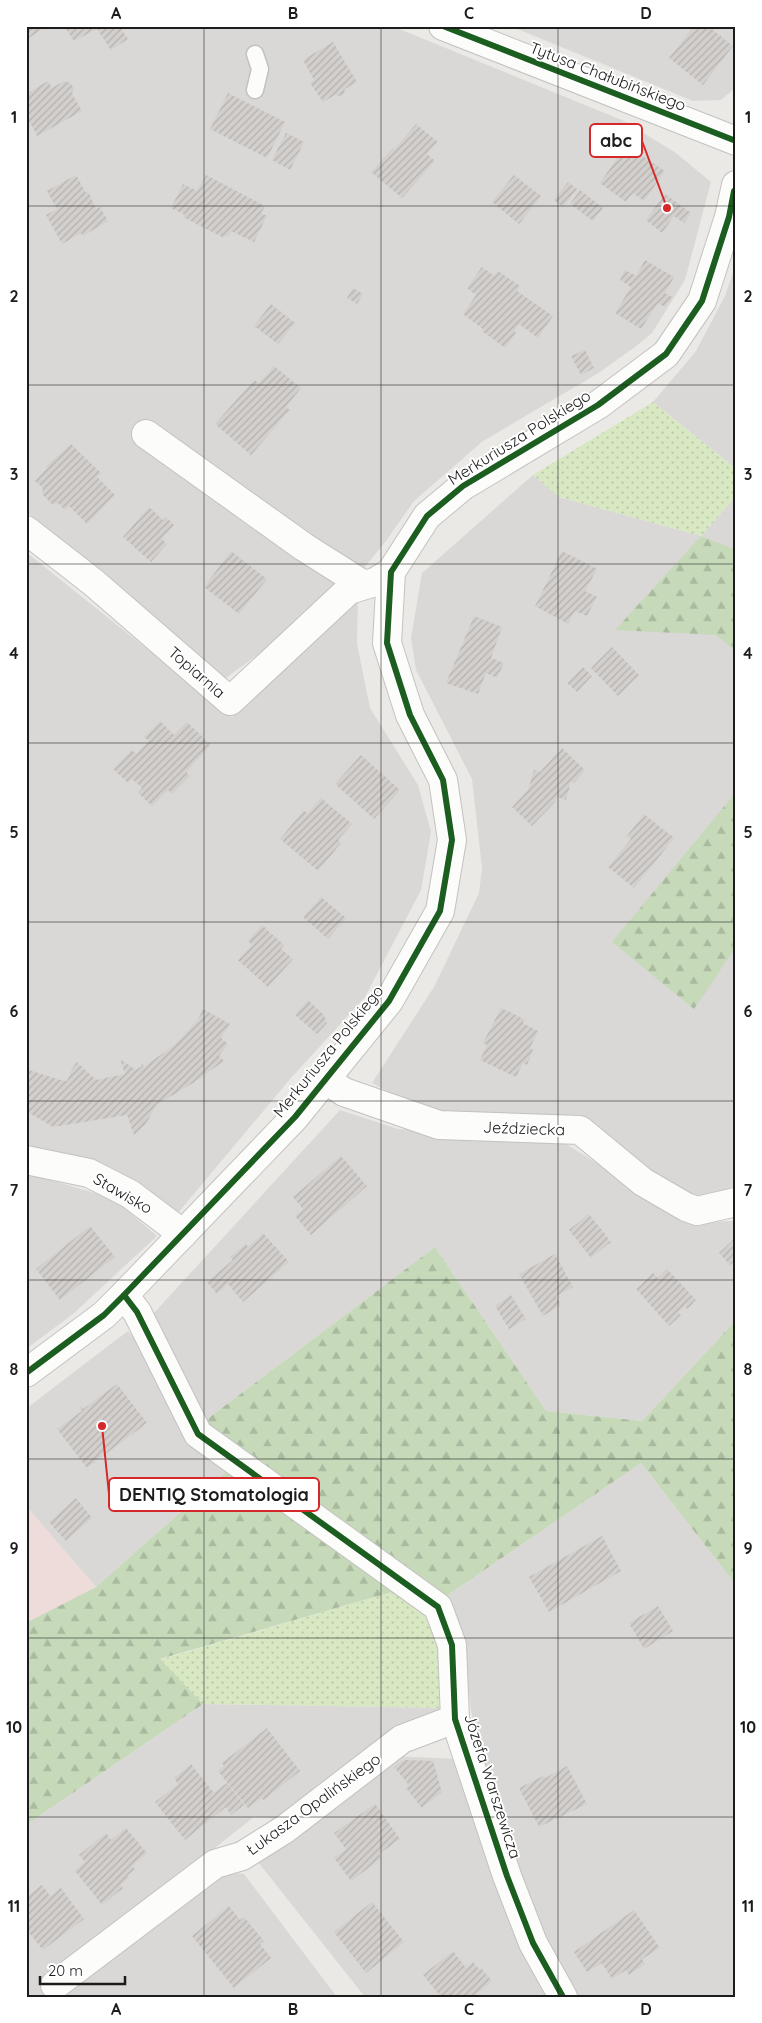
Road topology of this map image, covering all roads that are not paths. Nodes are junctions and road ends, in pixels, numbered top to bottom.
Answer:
1 (442, 26) edge
2 (255, 54) dead end
3 (255, 90) dead end
4 (736, 141) edge
5 (735, 190) edge
6 (146, 434) dead end
7 (26, 530) edge
8 (392, 572) junction
9 (364, 585) junction
10 (324, 1079) junction
11 (26, 1160) edge
12 (736, 1202) edge
13 (183, 1234) junction
14 (124, 1295) junction
15 (26, 1373) edge
16 (455, 1719) junction
17 (55, 1985) dead end
18 (564, 1997) edge

1 - 4 street, Tytusa Chałubińskiego
2 - 3 lane
5 - 8 street, Merkuriusza Polskiego
6 - 9 street
7 - 9 street, Topiarnia
8 - 9 street, Topiarnia
8 - 10 street, Merkuriusza Polskiego
10 - 12 street, Jeździecka
10 - 13 street, Merkuriusza Polskiego
11 - 13 street, Stawisko
13 - 14 street, Merkuriusza Polskiego
14 - 15 street, Merkuriusza Polskiego
14 - 16 street, Józefa Warszewicza
16 - 17 street, Łukasza Opalińskiego
16 - 18 street, Józefa Warszewicza

